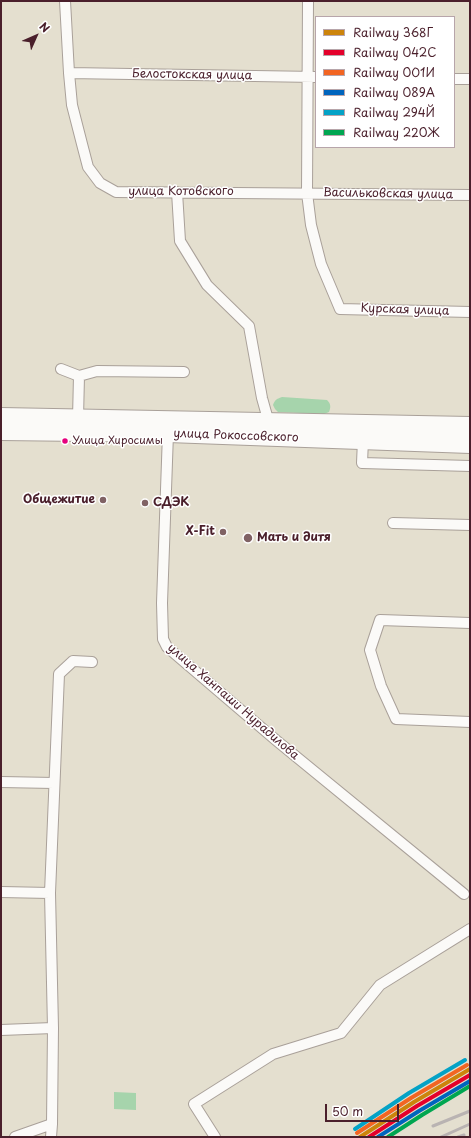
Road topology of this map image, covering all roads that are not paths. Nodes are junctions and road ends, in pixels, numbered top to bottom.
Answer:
1 (65, 1) edge
2 (308, 1) edge
3 (69, 73) junction
4 (312, 77) edge
5 (455, 79) edge
6 (470, 79) edge
7 (178, 192) junction
8 (307, 193) junction
9 (470, 195) edge
10 (470, 312) edge
11 (61, 369) dead end
12 (184, 372) dead end
13 (80, 376) junction
14 (1, 417) edge
15 (78, 418) junction
16 (269, 423) junction
17 (470, 426) edge
18 (1, 431) edge
19 (168, 434) junction
20 (362, 440) junction
21 (470, 444) edge
22 (470, 466) edge
23 (394, 523) dead end
24 (470, 525) edge
25 (470, 623) edge
26 (92, 662) dead end
27 (470, 722) edge
28 (1, 782) edge
29 (54, 783) junction
30 (1, 892) edge
31 (50, 893) junction
32 (464, 894) dead end
33 (470, 929) edge
34 (53, 1028) junction
35 (1, 1030) edge
36 (52, 1124) junction
37 (15, 1137) edge
38 (51, 1137) edge
39 (216, 1137) edge

1 - 3 street, улица Котовского
2 - 4 street
3 - 4 street, Белостокская улица
3 - 7 street, улица Котовского
4 - 8 street
5 - 6 street
7 - 8 street, улица Котовского
7 - 16 street
8 - 9 street, Васильковская улица
8 - 10 street, Курская улица
11 - 13 street
12 - 13 street
13 - 15 street
14 - 15 highway, улица Рокоссовского
15 - 16 highway, улица Рокоссовского
16 - 17 highway, улица Рокоссовского
18 - 19 highway, улица Рокоссовского
19 - 20 highway, улица Рокоссовского
19 - 32 street, улица Ханпаши Нурадилова
20 - 21 highway, улица Рокоссовского
20 - 22 street
23 - 24 street
25 - 27 street
26 - 29 street
28 - 29 street
29 - 31 street
30 - 31 street
31 - 34 street
33 - 39 street
34 - 35 street
34 - 36 street
36 - 37 street
36 - 38 street

